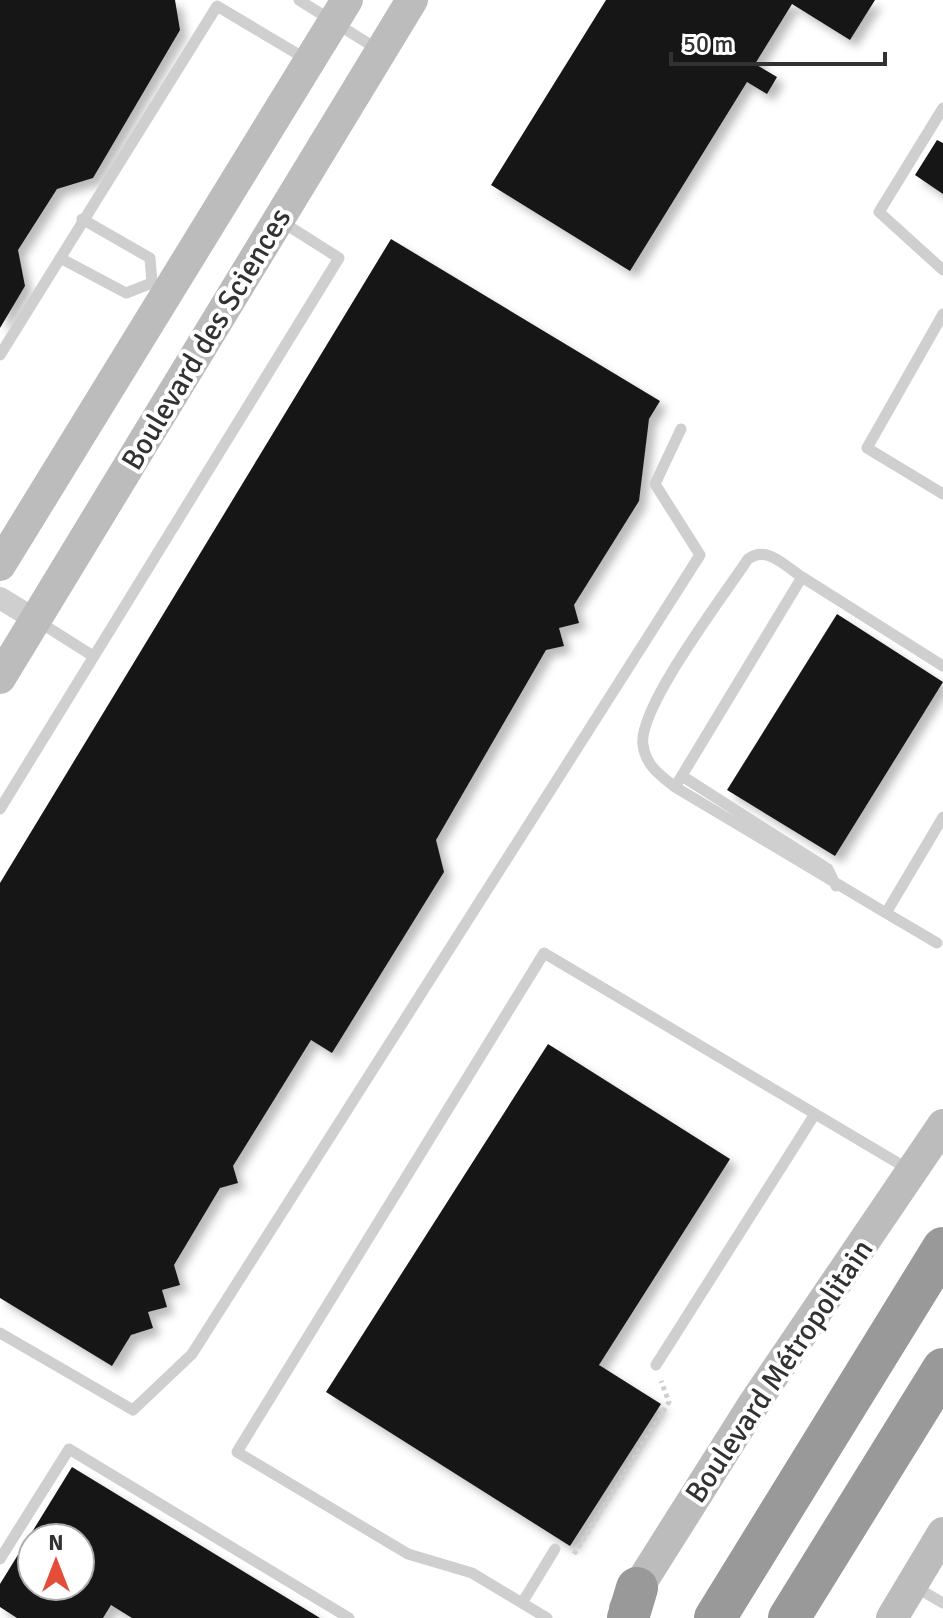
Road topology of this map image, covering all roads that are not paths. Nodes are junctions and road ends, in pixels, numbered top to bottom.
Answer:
1 (299, 0) edge
2 (412, 0) edge
3 (212, 3) edge
4 (341, 11) edge
5 (381, 51) junction
6 (310, 61) junction
7 (943, 108) edge
8 (82, 219) junction
9 (279, 220) junction
10 (60, 258) junction
11 (943, 270) edge
12 (160, 288) junction
13 (943, 314) edge
14 (0, 355) edge
15 (681, 429) dead end
16 (943, 494) edge
17 (0, 565) edge
18 (802, 577) junction
19 (0, 598) edge
20 (36, 620) junction
21 (93, 656) junction
22 (943, 666) edge
23 (0, 678) edge
24 (682, 776) junction
25 (675, 787) junction
26 (0, 809) edge
27 (943, 817) edge
28 (836, 886) junction
29 (886, 913) junction
30 (941, 941) edge
31 (815, 1114) junction
32 (943, 1125) edge
33 (913, 1172) junction
34 (943, 1248) edge
35 (0, 1333) edge
36 (656, 1365) dead end
37 (943, 1369) edge
38 (942, 1535) edge
39 (555, 1549) dead end
40 (0, 1559) edge
41 (912, 1585) junction
42 (522, 1603) junction
43 (943, 1603) edge
44 (628, 1608) edge
45 (349, 1618) edge
46 (547, 1618) edge
47 (715, 1618) edge
48 (789, 1618) edge
49 (892, 1618) edge

1 - 4 lane
2 - 5 street, Boulevard des Sciences
3 - 6 lane
3 - 8 lane
4 - 5 lane
4 - 6 street, Boulevard des Sciences
5 - 9 street, Boulevard des Sciences
6 - 12 street, Boulevard des Sciences
7 - 11 lane
8 - 10 lane
8 - 12 lane
9 - 20 street, Boulevard des Sciences
9 - 21 lane
10 - 12 lane
10 - 14 lane
12 - 17 street, Boulevard des Sciences
13 - 16 lane
15 - 35 lane
18 - 22 lane
18 - 24 lane
18 - 25 lane
19 - 20 street
20 - 21 lane
20 - 23 street, Boulevard des Sciences
21 - 26 lane
24 - 25 lane
24 - 28 lane
25 - 28 lane
27 - 29 lane
28 - 29 lane
29 - 30 lane
31 - 33 lane
31 - 36 lane
31 - 42 lane
32 - 33 street, Boulevard Métropolitain
33 - 44 street, Boulevard Métropolitain
34 - 47 highway
37 - 48 highway
38 - 41 street
39 - 42 lane
40 - 45 lane
41 - 43 lane
41 - 49 street
42 - 46 lane

